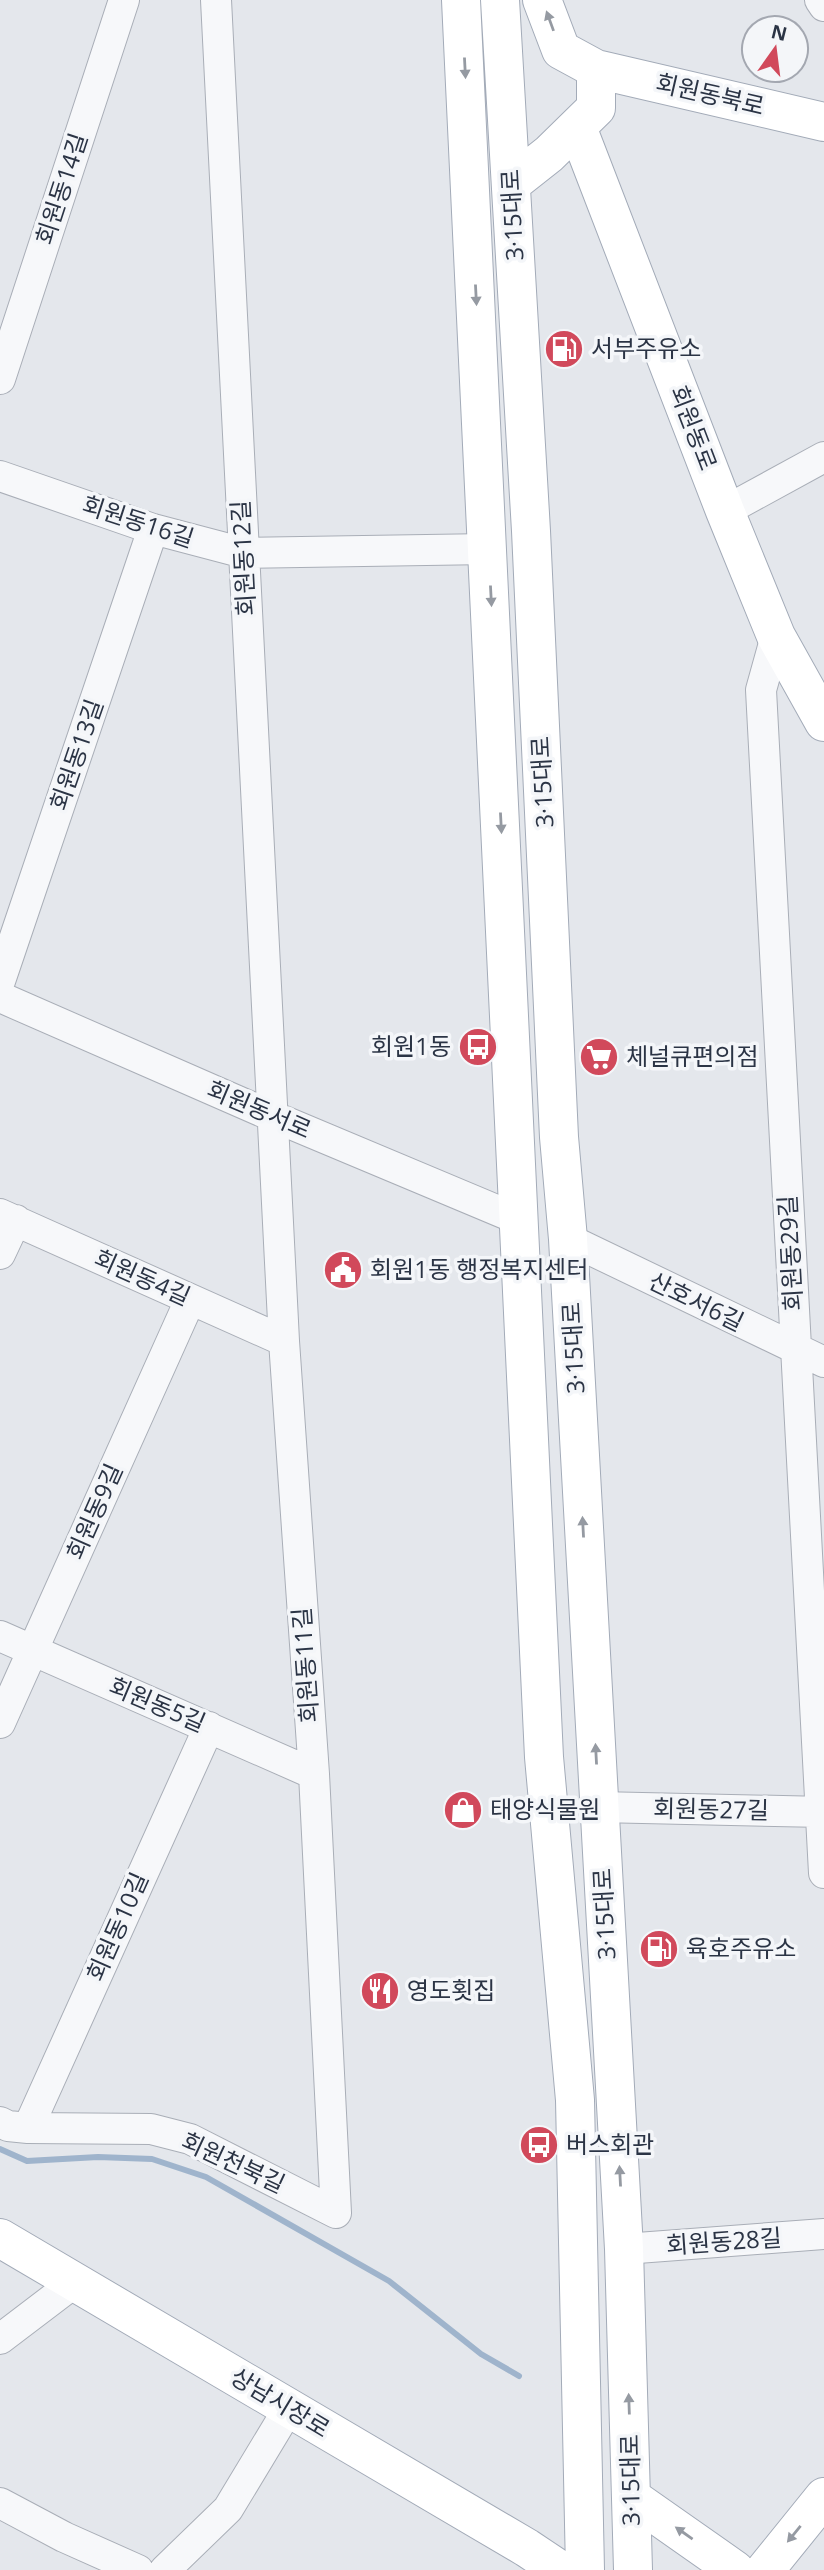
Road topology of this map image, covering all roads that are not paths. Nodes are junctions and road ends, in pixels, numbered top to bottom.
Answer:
1 (124, 0) edge
2 (216, 0) edge
3 (461, 0) edge
4 (500, 0) edge
5 (542, 0) edge
6 (820, 0) edge
7 (824, 6) edge
8 (596, 69) junction
9 (824, 122) edge
10 (577, 127) junction
11 (511, 184) junction
12 (0, 379) edge
13 (824, 457) edge
14 (0, 476) edge
15 (725, 511) junction
16 (153, 529) junction
17 (489, 549) junction
18 (244, 553) junction
19 (776, 636) junction
20 (824, 722) edge
21 (0, 981) edge
22 (0, 997) edge
23 (272, 1116) junction
24 (8, 1217) edge
25 (520, 1220) junction
26 (568, 1239) junction
27 (0, 1254) edge
28 (190, 1300) junction
29 (284, 1341) junction
30 (796, 1351) junction
31 (824, 1362) edge
32 (0, 1636) edge
33 (32, 1651) junction
34 (0, 1723) edge
35 (209, 1727) junction
36 (314, 1774) junction
37 (598, 1807) junction
38 (822, 1812) edge
39 (824, 1873) edge
40 (14, 2125) edge
41 (336, 2213) joint
42 (824, 2234) edge
43 (0, 2238) edge
44 (624, 2249) junction
45 (75, 2282) junction
46 (0, 2339) edge
47 (289, 2409) junction
48 (631, 2497) junction
49 (824, 2497) edge
50 (0, 2503) edge
51 (138, 2570) edge
52 (165, 2570) edge
53 (560, 2570) edge
54 (585, 2570) edge
55 (633, 2570) edge
56 (735, 2570) edge
57 (765, 2570) edge

1 - 12 street, 회원동14길
2 - 18 street, 회원동12길
3 -> 17 main road, 3·15대로
4 - 11 main road, 3·15대로
8 -> 5 main road, 회원동북로
6 - 7 street
8 - 9 main road, 회원동북로
8 - 10 main road
10 - 11 main road
10 - 15 main road, 회원동로
11 - 26 main road, 3·15대로
13 - 15 street
14 - 16 street, 회원동16길
15 - 19 main road, 회원동로
16 - 18 street, 회원동16길
16 - 21 street, 회원동13길
17 - 18 street, 회원동16길
17 -> 25 main road, 3·15대로
18 - 23 street, 회원동12길
19 - 20 main road, 회원동로
19 - 30 street, 회원동29길
22 - 23 street, 회원동서로
23 - 25 street, 회원동서로
23 - 29 street, 회원동11길
24 - 27 street
24 - 28 street, 회원동4길
25 - 54 main road, 3·15대로
26 - 30 street, 산호서6길
37 -> 26 main road, 3·15대로
28 - 29 street, 회원동4길
28 - 33 street, 회원동9길
29 - 36 street, 회원동11길
30 - 31 street, 산호서6길
30 - 38 street, 회원동29길
32 - 33 street, 회원동5길
33 - 34 street, 회원동9길
33 - 35 street, 회원동5길
35 - 36 street, 회원동5길
35 - 40 street, 회원동10길
36 - 41 street, 회원동11길
37 - 38 street, 회원동27길
44 -> 37 main road, 3·15대로
38 - 39 street, 회원동29길
40 - 41 street, 회원천북길
42 - 44 street, 회원동28길
43 - 45 main road, 상남시장로
48 -> 44 main road, 3·15대로
45 - 46 street
45 - 47 main road, 상남시장로
47 - 52 street
47 - 53 main road, 상남시장로
48 - 55 main road, 3·15대로
56 -> 48 main road
49 -> 57 main road
50 - 51 street

